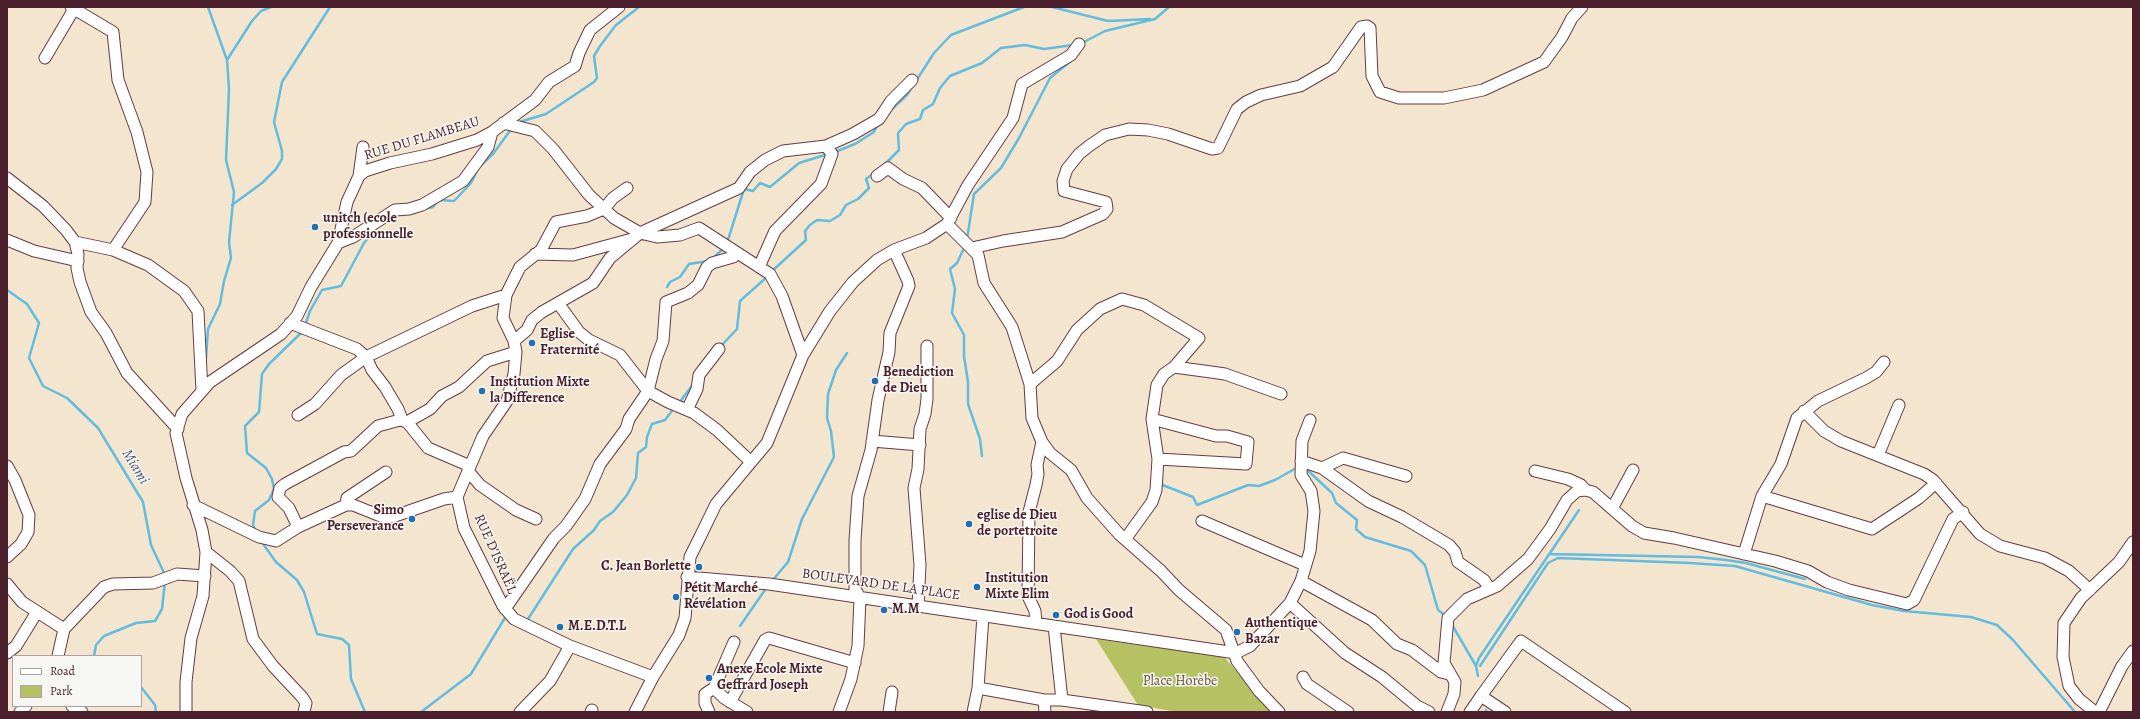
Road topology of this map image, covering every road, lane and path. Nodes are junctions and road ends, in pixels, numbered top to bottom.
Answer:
1 (619, 7) edge
2 (1582, 7) edge
3 (72, 8) edge
4 (1078, 44) dead end
5 (46, 58) dead end
6 (912, 80) dead end
7 (503, 123) junction
8 (492, 132) junction
9 (363, 146) dead end
10 (826, 146) junction
11 (359, 176) junction
12 (877, 176) dead end
13 (7, 178) edge
14 (627, 188) dead end
15 (604, 209) junction
16 (949, 221) junction
17 (638, 235) junction
18 (7, 240) edge
19 (75, 242) junction
20 (338, 244) junction
21 (972, 248) junction
22 (113, 250) junction
23 (894, 250) junction
24 (535, 254) junction
25 (737, 254) junction
26 (78, 261) junction
27 (759, 267) junction
28 (506, 295) junction
29 (558, 303) junction
30 (290, 323) junction
31 (927, 346) dead end
32 (515, 347) junction
33 (720, 349) dead end
34 (803, 355) junction
35 (366, 357) junction
36 (1884, 362) dead end
37 (1174, 367) junction
38 (1030, 384) junction
39 (202, 391) junction
40 (648, 391) junction
41 (1281, 394) dead end
42 (1899, 405) dead end
43 (687, 410) junction
44 (1804, 411) junction
45 (298, 415) dead end
46 (1152, 419) junction
47 (1310, 420) dead end
48 (404, 421) junction
49 (178, 429) junction
50 (872, 441) junction
51 (1042, 442) junction
52 (920, 445) junction
53 (1878, 455) junction
54 (1158, 459) junction
55 (1301, 461) junction
56 (751, 462) junction
57 (7, 466) edge
58 (1322, 468) junction
59 (469, 469) junction
60 (1633, 470) dead end
61 (1535, 471) dead end
62 (386, 472) dead end
63 (1406, 476) dead end
64 (1936, 483) junction
65 (1585, 490) junction
66 (1762, 496) junction
67 (457, 498) junction
68 (193, 505) junction
69 (346, 505) junction
70 (1613, 507) junction
71 (1963, 512) junction
72 (536, 519) dead end
73 (1202, 521) dead end
74 (298, 528) junction
75 (1126, 538) junction
76 (2133, 542) edge
77 (206, 552) junction
78 (1744, 554) junction
79 (7, 557) edge
80 (1305, 565) junction
81 (205, 576) junction
82 (687, 577) junction
83 (1301, 581) junction
84 (7, 584) edge
85 (1489, 588) junction
86 (2090, 590) junction
87 (860, 598) junction
88 (1290, 603) junction
89 (918, 606) junction
90 (505, 609) junction
91 (37, 612) junction
92 (983, 616) junction
93 (1036, 623) junction
94 (1054, 626) junction
95 (64, 629) junction
96 (734, 642) dead end
97 (570, 646) junction
98 (2133, 651) edge
99 (7, 653) edge
100 (1236, 653) junction
101 (58, 655) edge
102 (855, 663) junction
103 (1449, 674) junction
104 (653, 677) junction
105 (1303, 677) dead end
106 (714, 688) junction
107 (978, 688) junction
108 (892, 692) dead end
109 (1481, 696) junction
110 (1044, 700) junction
111 (1062, 700) junction
112 (730, 702) junction
113 (1124, 710) edge
114 (186, 712) edge
115 (304, 712) edge
116 (520, 712) edge
117 (635, 712) edge
118 (709, 712) edge
119 (747, 712) edge
120 (839, 712) edge
121 (889, 712) edge
122 (973, 712) edge
123 (1045, 712) edge
124 (1147, 712) edge
125 (1279, 712) edge
126 (1348, 712) edge
127 (1429, 712) edge
128 (1447, 712) edge
129 (1470, 712) edge
130 (1505, 712) edge
131 (1626, 712) edge
132 (2095, 712) edge
133 (2099, 712) edge

1 - 7 street, RUE DU FLAMBEAU
2 - 21 street
3 - 5 street
3 - 22 street
4 - 16 street
6 - 10 street
7 - 8 street, RUE DU FLAMBEAU
7 - 15 street
8 - 11 street, RUE DU FLAMBEAU
8 - 20 street
9 - 11 street
10 - 17 street
10 - 27 street
11 - 20 street, RUE DU FLAMBEAU
12 - 16 street
13 - 19 street
14 - 15 street
15 - 17 street
15 - 24 street
16 - 21 street
16 - 23 street
17 - 24 street
17 - 25 street
17 - 29 street
18 - 26 street
19 - 22 street
19 - 26 street
20 - 30 street, RUE DU FLAMBEAU
21 - 38 street
22 - 39 street
23 - 34 street
23 - 50 street
24 - 28 street
25 - 27 street
25 - 40 street
26 - 49 street
27 - 34 street
28 - 32 street
28 - 35 street
29 - 32 street
29 - 40 street
30 - 35 street
30 - 39 street, RUE DU FLAMBEAU
31 - 52 street
32 - 48 street
32 - 59 street
33 - 43 street
34 - 56 street
35 - 45 street
35 - 48 street
36 - 44 street
37 - 38 street
37 - 41 street
37 - 46 street
38 - 51 street
39 - 49 street, RUE DU FLAMBEAU
40 - 43 street
40 - 90 street
42 - 53 street
43 - 56 street
44 - 53 street
44 - 66 street
46 - 54 street
46 - 54 street
47 - 55 street
48 - 59 street
48 - 74 street
49 - 68 street, RUE DU FLAMBEAU
50 - 52 street
50 - 87 street
51 - 75 street
51 - 93 street
52 - 89 street
53 - 64 street
54 - 75 street
55 - 58 street
55 - 80 street
56 - 82 street
57 - 79 street
58 - 63 street
58 - 85 street
59 - 67 street
59 - 72 street
60 - 70 street
61 - 65 street
62 - 69 street
64 - 66 street
64 - 71 street
65 - 70 street
65 - 85 street
66 - 78 street
67 - 69 street
67 - 90 street, RUE D'ISRAËL
68 - 74 street
68 - 77 street, RUE DU FLAMBEAU
69 - 74 street
70 - 78 street
71 - 78 street
71 - 86 street
73 - 80 street
75 - 100 street
76 - 86 street
77 - 81 street, RUE DU FLAMBEAU
77 - 115 street
80 - 83 street
81 - 95 street
81 - 114 street, RUE DU FLAMBEAU
82 - 87 street, BOULEVARD DE LA PLACE
82 - 104 street
83 - 88 street
83 - 103 street
84 - 91 street
85 - 103 street
86 - 132 street
87 - 89 street, BOULEVARD DE LA PLACE
87 - 102 street
88 - 100 street
88 - 127 street
89 - 92 street, BOULEVARD DE LA PLACE
90 - 97 street, RUE D'ISRAËL
91 - 95 street
91 - 99 street
92 - 93 street, BOULEVARD DE LA PLACE
92 - 107 street
93 - 94 street, BOULEVARD DE LA PLACE
94 - 100 street, BOULEVARD DE LA PLACE
94 - 111 street
95 - 101 street
96 - 106 street
97 - 104 street, RUE D'ISRAËL
97 - 116 street
98 - 133 street
100 - 125 street
102 - 112 street
102 - 120 street
103 - 128 street
104 - 117 street
105 - 126 street
106 - 112 street
106 - 118 street
107 - 110 street
107 - 122 street
108 - 121 street
109 - 129 street
109 - 130 street
109 - 131 street
110 - 111 street
110 - 123 street
111 - 113 street
112 - 119 street
113 - 124 street

